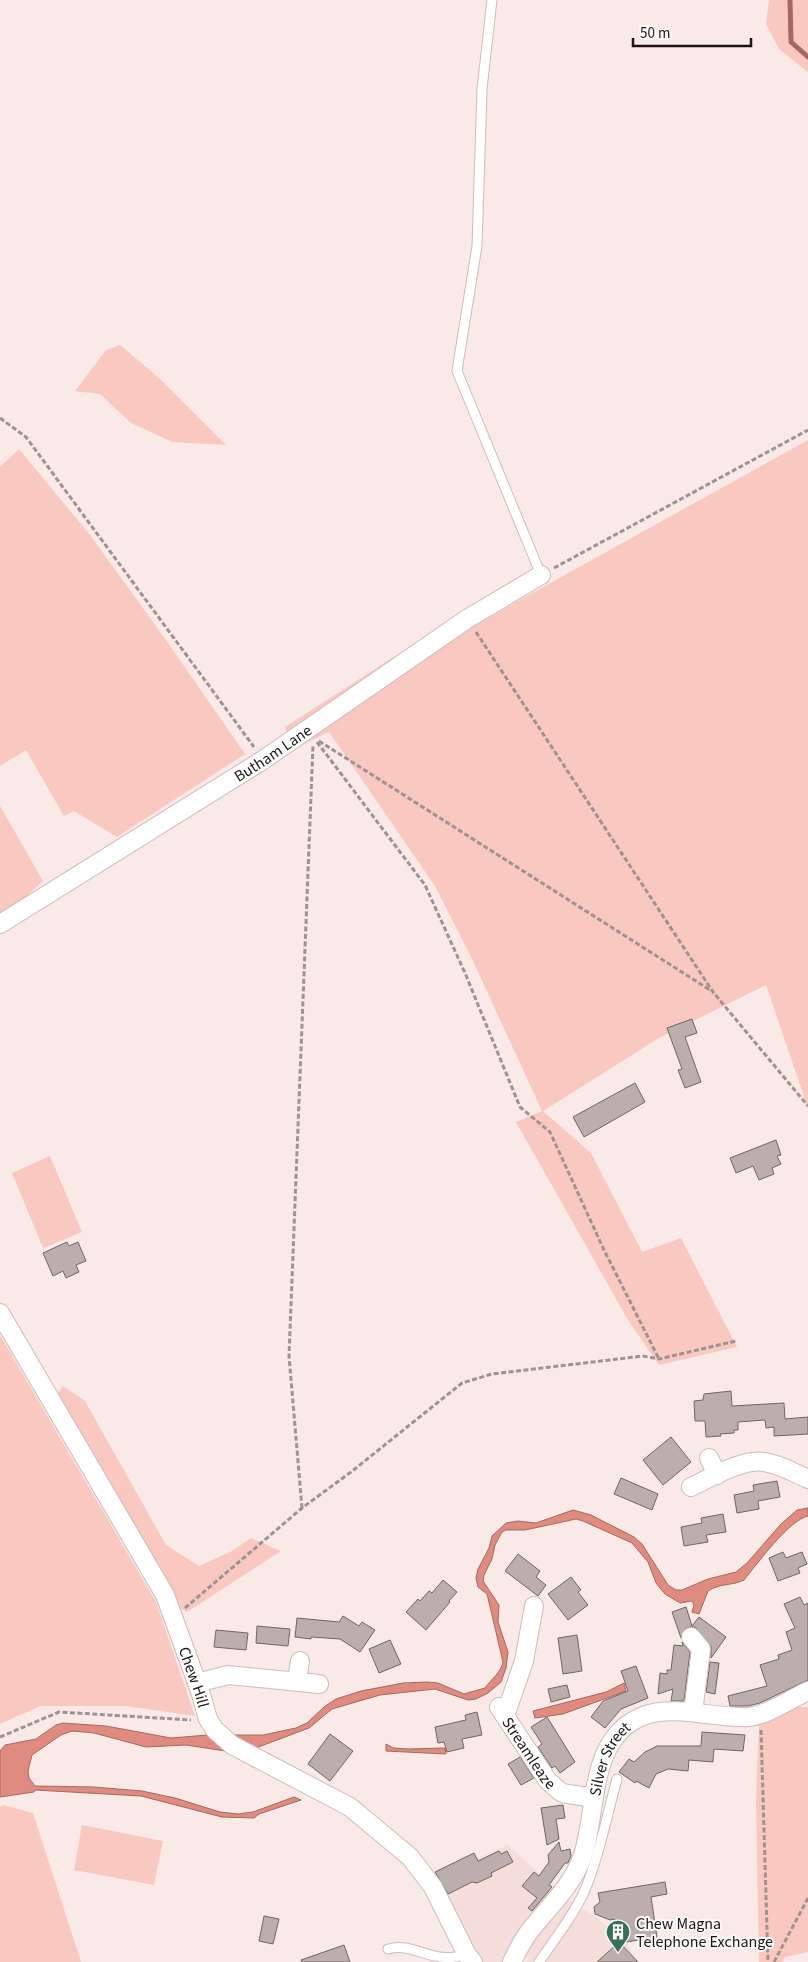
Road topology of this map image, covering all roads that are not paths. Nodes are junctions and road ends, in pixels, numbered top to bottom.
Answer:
1 (492, 0) edge
2 (541, 575) joint
3 (0, 924) edge
4 (0, 1313) edge
5 (709, 1458) dead end
6 (717, 1475) junction
7 (808, 1479) edge
8 (691, 1487) dead end
9 (534, 1606) dead end
10 (691, 1637) dead end
11 (300, 1661) dead end
12 (297, 1681) junction
13 (197, 1683) junction
14 (319, 1684) dead end
15 (808, 1691) edge
16 (693, 1712) junction
17 (617, 1779) dead end
18 (594, 1798) junction
19 (388, 1949) dead end
20 (470, 1959) edge
21 (512, 1962) edge
22 (539, 1962) edge

1 - 2 lane
2 - 3 street, Butham Lane
4 - 13 street, Chew Hill
5 - 6 street
6 - 7 street
6 - 8 street
9 - 18 street, Streamleaze
10 - 16 street
11 - 12 street
12 - 13 street
12 - 14 street
13 - 20 street, Chew Hill
15 - 16 street, Silver Street
16 - 18 street, Silver Street
17 - 22 lane
18 - 21 street, Silver Street
19 - 20 lane

